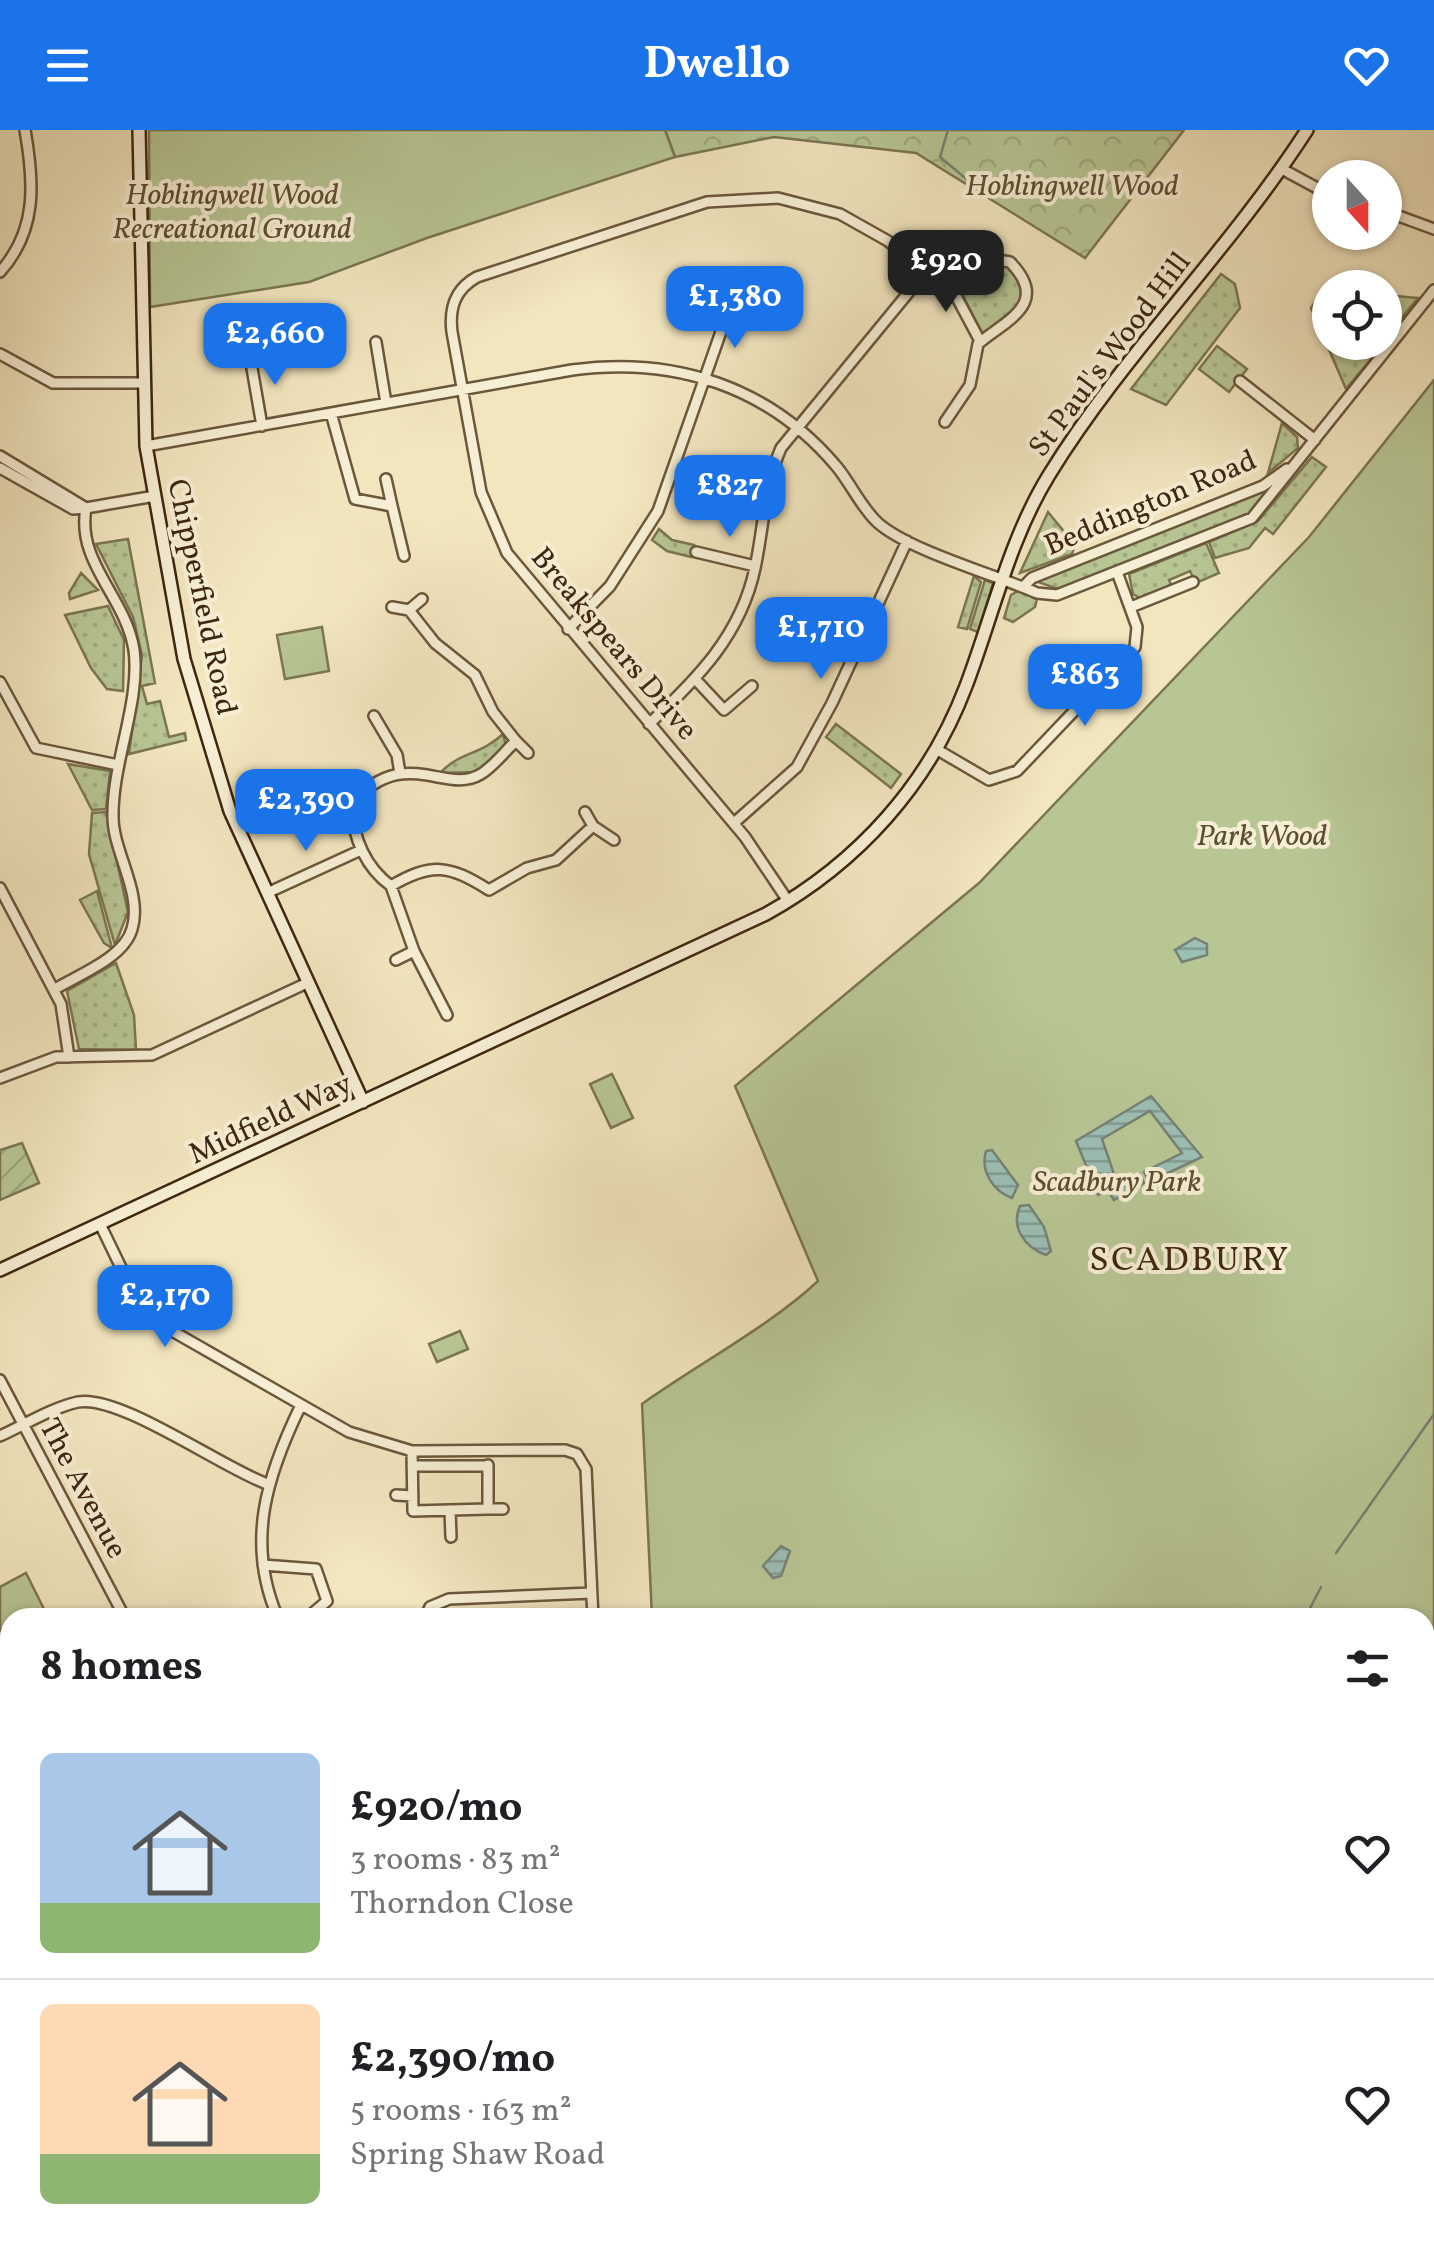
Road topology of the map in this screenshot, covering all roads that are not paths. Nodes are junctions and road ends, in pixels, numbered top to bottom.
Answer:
1 (25, 130) edge
2 (139, 130) edge
3 (1307, 130) edge
4 (1282, 169) junction
5 (1312, 185) edge
6 (1402, 217) edge
7 (1434, 229) edge
8 (927, 270) junction
9 (0, 272) edge
10 (1434, 290) edge
11 (952, 293) junction
12 (755, 306) dead end
13 (1402, 325) edge
14 (267, 336) dead end
15 (980, 341) junction
16 (376, 342) dead end
17 (0, 354) edge
18 (378, 354) junction
19 (366, 357) dead end
20 (1374, 360) edge
21 (706, 377) junction
22 (1240, 381) dead end
23 (142, 383) junction
24 (463, 390) junction
25 (386, 404) junction
26 (331, 414) junction
27 (945, 422) dead end
28 (262, 426) junction
29 (796, 426) junction
30 (1316, 440) junction
31 (146, 446) junction
32 (0, 456) edge
33 (1298, 462) junction
34 (0, 468) edge
35 (386, 479) dead end
36 (155, 496) junction
37 (392, 506) junction
38 (86, 508) junction
39 (907, 541) junction
40 (696, 552) dead end
41 (404, 556) dead end
42 (755, 566) junction
43 (1117, 572) junction
44 (1002, 576) junction
45 (1194, 582) dead end
46 (1023, 587) junction
47 (422, 599) dead end
48 (392, 607) dead end
49 (1131, 608) junction
50 (409, 610) junction
51 (568, 629) junction
52 (696, 680) junction
53 (0, 682) edge
54 (752, 686) dead end
55 (374, 716) dead end
56 (649, 724) junction
57 (516, 741) junction
58 (936, 749) junction
59 (528, 753) dead end
60 (118, 766) junction
61 (400, 773) junction
62 (328, 794) dead end
63 (351, 804) junction
64 (585, 812) dead end
65 (734, 823) junction
66 (593, 826) junction
67 (614, 840) dead end
68 (361, 850) junction
69 (390, 886) junction
70 (0, 888) edge
71 (267, 893) junction
72 (788, 901) junction
73 (414, 951) junction
74 (396, 960) dead end
75 (308, 983) junction
76 (55, 989) junction
77 (560, 1011) joint
78 (446, 1016) dead end
79 (68, 1056) junction
80 (0, 1078) edge
81 (363, 1102) junction
82 (100, 1224) junction
83 (0, 1270) edge
84 (0, 1380) edge
85 (301, 1406) junction
86 (22, 1426) junction
87 (0, 1436) edge
88 (412, 1451) junction
89 (488, 1452) junction
90 (412, 1466) junction
91 (488, 1466) junction
92 (267, 1484) junction
93 (396, 1495) dead end
94 (412, 1496) junction
95 (488, 1509) junction
96 (503, 1509) dead end
97 (450, 1510) junction
98 (451, 1537) dead end
99 (263, 1565) junction
100 (591, 1594) junction
101 (120, 1608) edge
102 (275, 1608) edge
103 (319, 1608) edge
104 (429, 1608) edge
105 (592, 1608) edge

1 - 9 street
2 - 23 street, Chipperfield Road
3 - 4 street, St Paul's Wood Hill
4 - 5 street
4 - 44 street, St Paul's Wood Hill
6 - 7 street
8 - 11 street, Breakspears Drive
8 - 24 street, Breakspears Drive
8 - 29 street
10 - 13 street, Beddington Road
11 - 15 street
11 - 15 street
12 - 21 street
14 - 28 street
15 - 27 street
16 - 18 street
17 - 23 street
18 - 19 street
18 - 25 street
20 - 30 street, Beddington Road
21 - 24 street, Beddington Road
21 - 29 street, Beddington Road
21 - 51 street
22 - 30 street
23 - 31 street, Chipperfield Road
24 - 25 street, Beddington Road
24 - 51 street, Breakspears Drive
25 - 26 street, Beddington Road
26 - 28 street, Beddington Road
26 - 37 street
28 - 31 street, Beddington Road
29 - 39 street, Beddington Road
29 - 42 street
30 - 33 street, Beddington Road
31 - 36 street, Chipperfield Road
32 - 38 street
33 - 43 street, Beddington Road
33 - 46 street, Beddington Road
34 - 38 street
35 - 37 street
36 - 38 street
36 - 71 street, Chipperfield Road
37 - 41 street
38 - 60 street
39 - 44 street, Beddington Road
39 - 65 street
40 - 42 street
42 - 52 street
43 - 46 street, Beddington Road
43 - 49 street
44 - 46 street, Beddington Road
44 - 58 street, St Paul's Wood Hill
45 - 49 street
47 - 50 street
48 - 50 street
49 - 58 street
50 - 57 street
51 - 56 street, Breakspears Drive
52 - 54 street
52 - 56 street
53 - 60 street
55 - 61 street
56 - 65 street, Breakspears Drive
57 - 59 street
57 - 61 street
58 - 72 street, St Paul's Wood Hill
60 - 76 street
61 - 63 street
62 - 63 street
63 - 68 street
64 - 66 street
65 - 72 street, Breakspears Drive
66 - 67 street
66 - 69 street
68 - 69 street
68 - 71 street
69 - 73 street
70 - 76 street
71 - 75 street, Chipperfield Road
72 - 77 street, St Paul's Wood Hill
73 - 74 street
73 - 78 street
75 - 79 street
75 - 81 street, Chipperfield Road
76 - 79 street
77 - 81 street, Midfield Way
79 - 80 street
81 - 82 street, Midfield Way
82 - 83 street, Midfield Way
82 - 85 street
84 - 86 street, The Avenue
85 - 88 street
85 - 92 street
86 - 87 street
86 - 92 street
86 - 101 street, The Avenue
88 - 89 street
88 - 90 street
89 - 91 street
89 - 100 street
90 - 91 street
90 - 94 street
91 - 95 street
92 - 99 street
93 - 94 street
94 - 97 street
95 - 96 street
95 - 97 street
97 - 98 street
99 - 102 street
99 - 103 street
100 - 104 street
100 - 105 street

